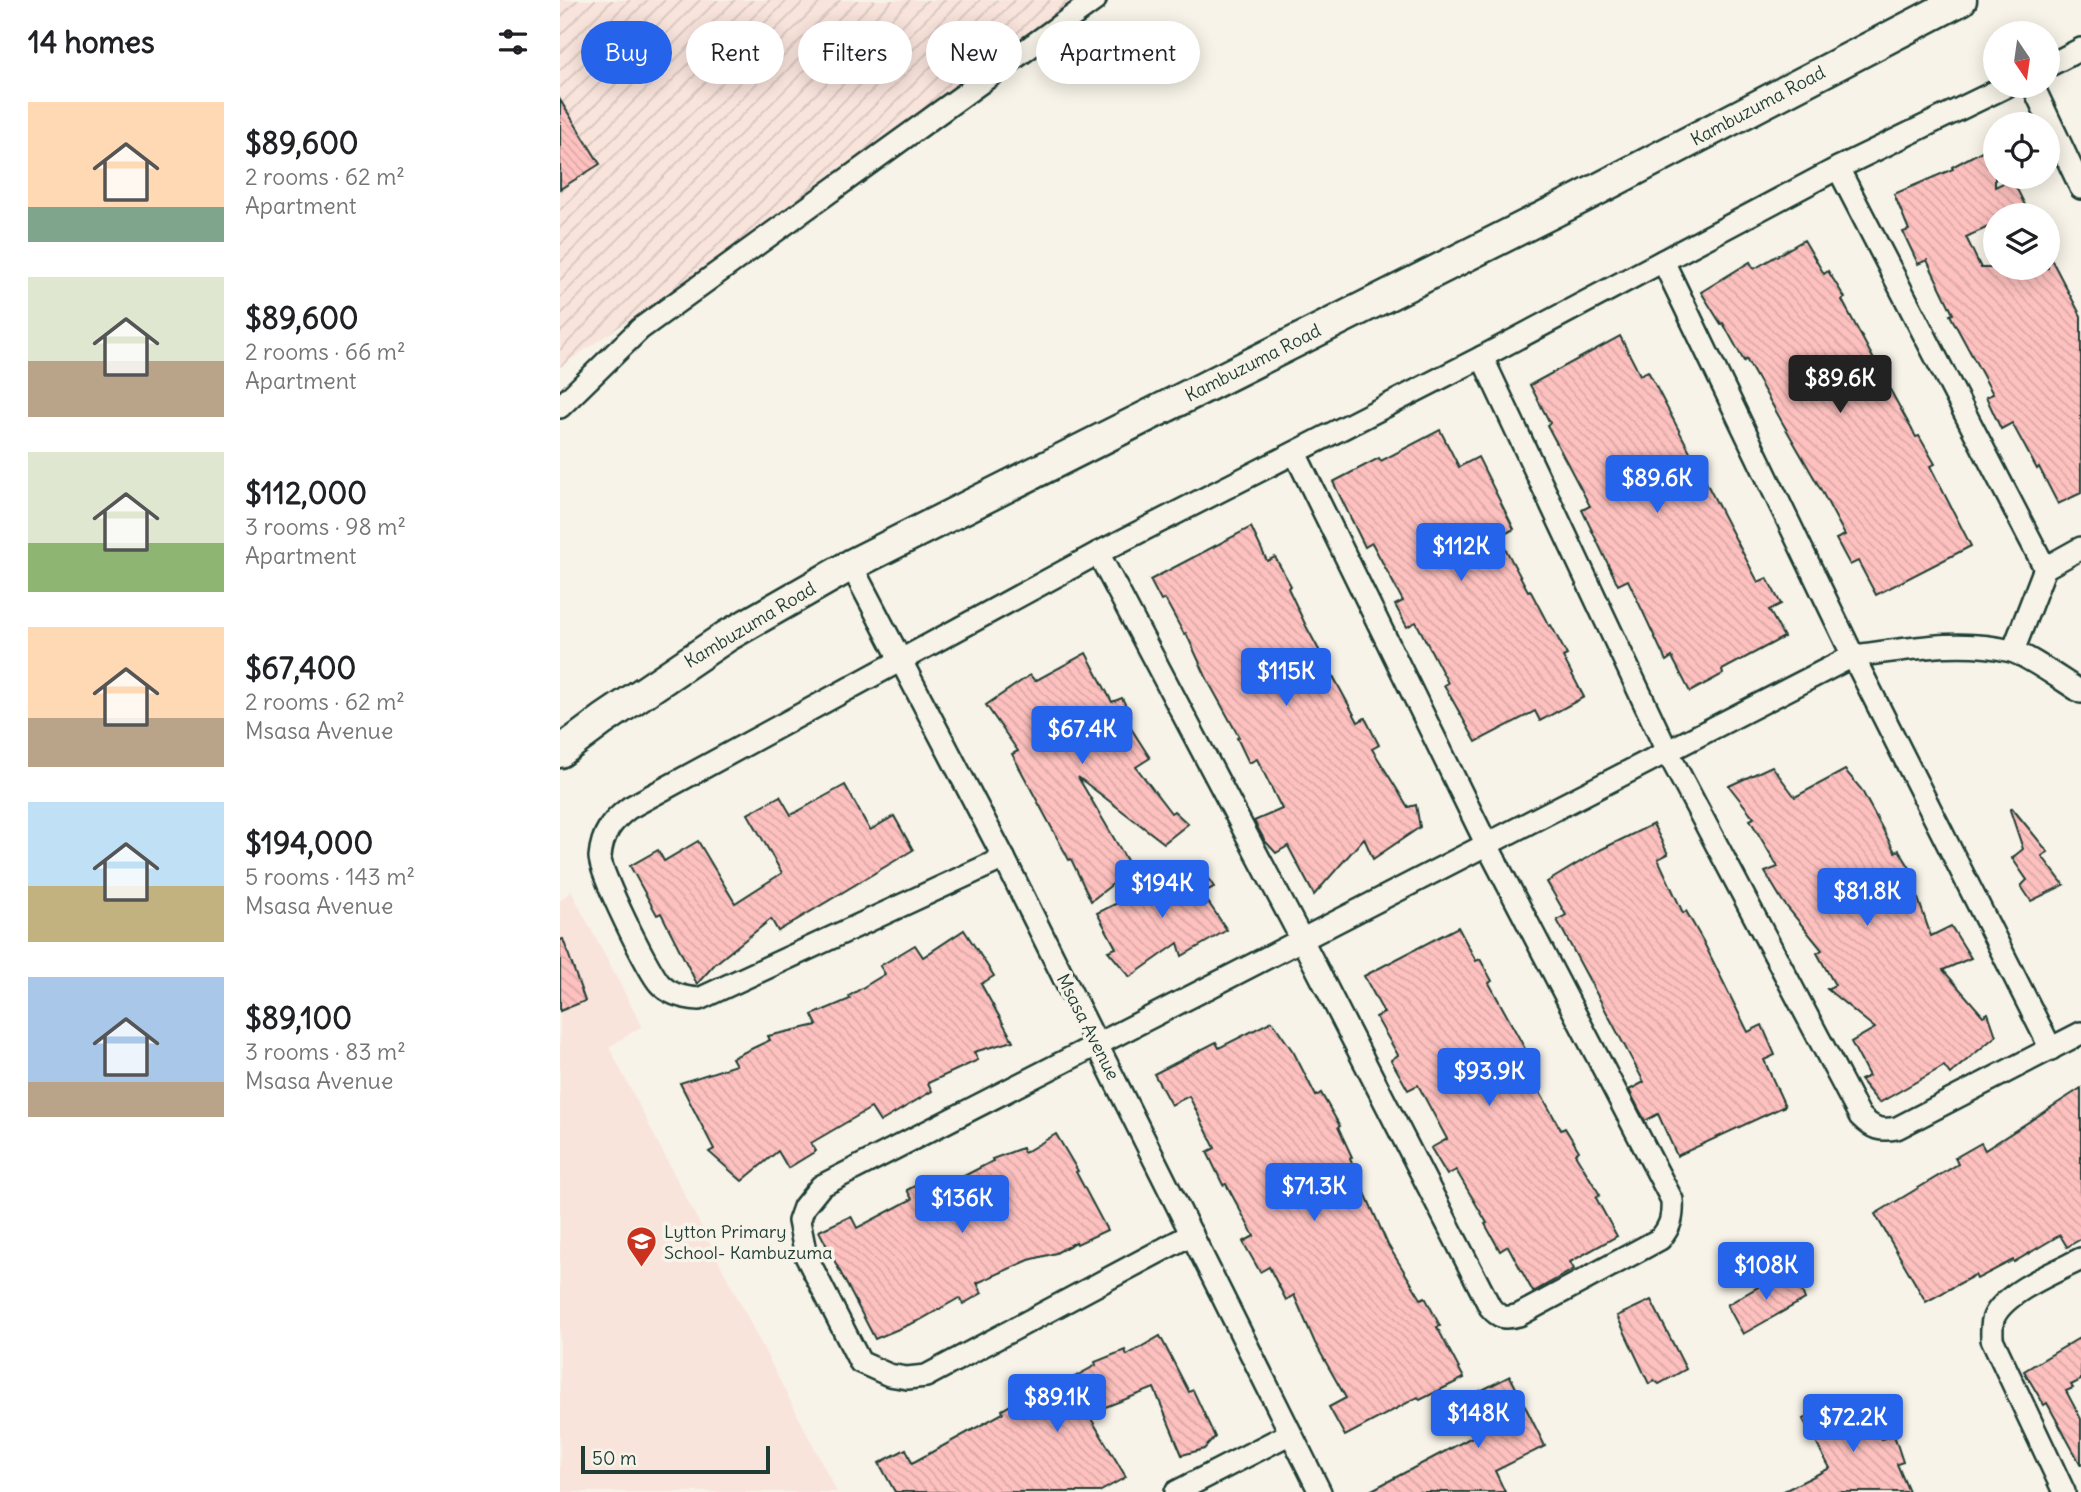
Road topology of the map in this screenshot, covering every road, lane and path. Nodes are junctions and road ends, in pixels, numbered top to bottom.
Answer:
1 (1095, 0) edge
2 (1961, 0) edge
3 (2081, 50) edge
4 (2060, 60) edge
5 (1983, 98) edge
6 (2039, 98) edge
7 (1838, 168) junction
8 (2081, 188) edge
9 (1663, 261) junction
10 (1482, 357) junction
11 (560, 407) edge
12 (1295, 453) junction
13 (2081, 548) edge
14 (1098, 553) junction
15 (851, 565) junction
16 (2045, 568) junction
17 (2013, 651) junction
18 (1853, 656) junction
19 (898, 659) junction
20 (2081, 692) edge
21 (560, 751) edge
22 (1667, 751) junction
23 (1486, 843) junction
24 (1004, 858) junction
25 (1301, 939) junction
26 (2081, 1032) edge
27 (1097, 1046) junction
28 (2051, 1049) junction
29 (1192, 1234) junction
30 (2081, 1258) edge
31 (1289, 1434) junction
32 (1176, 1492) edge
33 (1320, 1492) edge
34 (2064, 1492) edge

1 - 11 street
2 - 15 main road, Kambuzuma Road
3 - 4 street
5 - 7 street
6 - 8 street
7 - 9 street
7 - 16 street
9 - 10 street
9 - 18 street
10 - 12 street
10 - 22 street
12 - 14 street
12 - 23 street
13 - 16 street
14 - 19 street
14 - 25 street
15 - 19 street, Msasa Avenue
15 - 21 main road, Kambuzuma Road
16 - 17 street
17 - 18 street
17 - 20 street
18 - 22 street
18 - 28 street
19 - 24 street, Msasa Avenue
19 - 24 street
22 - 23 street
22 - 28 street
23 - 25 street
23 - 25 street
24 - 27 street, Msasa Avenue
25 - 27 street
26 - 28 street
27 - 29 street, Msasa Avenue
27 - 29 street
29 - 31 street, Msasa Avenue
30 - 34 street
31 - 32 street
31 - 33 street, Msasa Avenue

